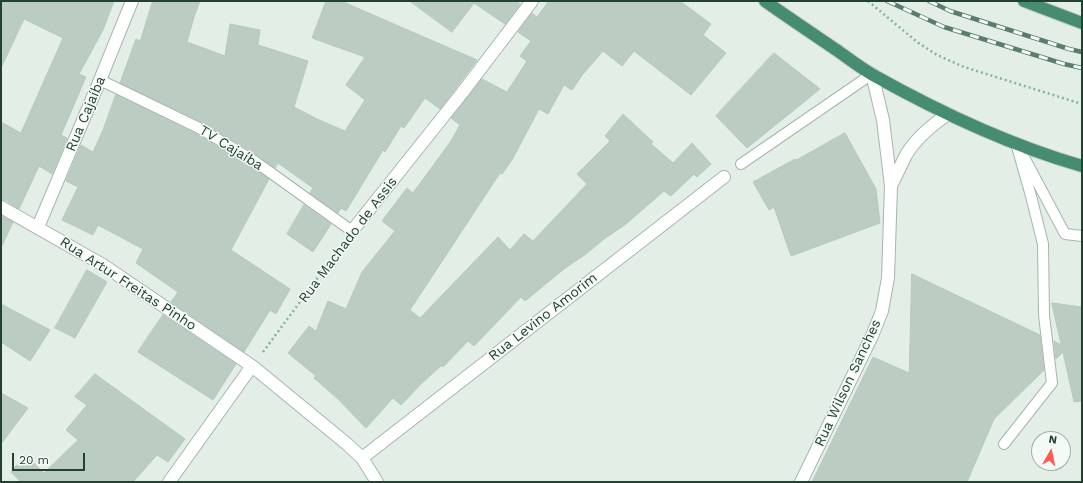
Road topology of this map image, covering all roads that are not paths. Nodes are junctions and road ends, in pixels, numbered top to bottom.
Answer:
1 (132, 1) edge
2 (531, 1) edge
3 (765, 1) edge
4 (1024, 1) edge
5 (1082, 23) edge
6 (872, 74) junction
7 (100, 80) junction
8 (948, 114) junction
9 (1016, 144) junction
10 (742, 164) dead end
11 (1082, 166) edge
12 (724, 177) dead end
13 (891, 186) junction
14 (1, 207) edge
15 (38, 227) junction
16 (352, 231) joint
17 (1082, 236) edge
18 (252, 366) junction
19 (1004, 444) dead end
20 (362, 458) junction
21 (169, 482) edge
22 (377, 482) edge
23 (801, 482) edge

1 - 7 street, Rua Cajaíba
2 - 16 street, Rua Machado de Assis
3 - 6 highway
4 - 5 highway
6 - 8 highway
6 - 10 lane
6 - 13 street, Rua Wilson Sanches
7 - 15 street, Rua Cajaíba
7 - 16 lane, TV Cajaíba
8 - 9 highway
8 - 13 street, Rua Wilson Sanches
9 - 11 highway
9 - 17 lane
9 - 19 lane
12 - 20 street, Rua Levino Amorim
13 - 23 street, Rua Wilson Sanches
14 - 15 street, Rua Artur Freitas Pinho
15 - 18 street, Rua Artur Freitas Pinho
18 - 20 street
18 - 21 street
20 - 22 street

